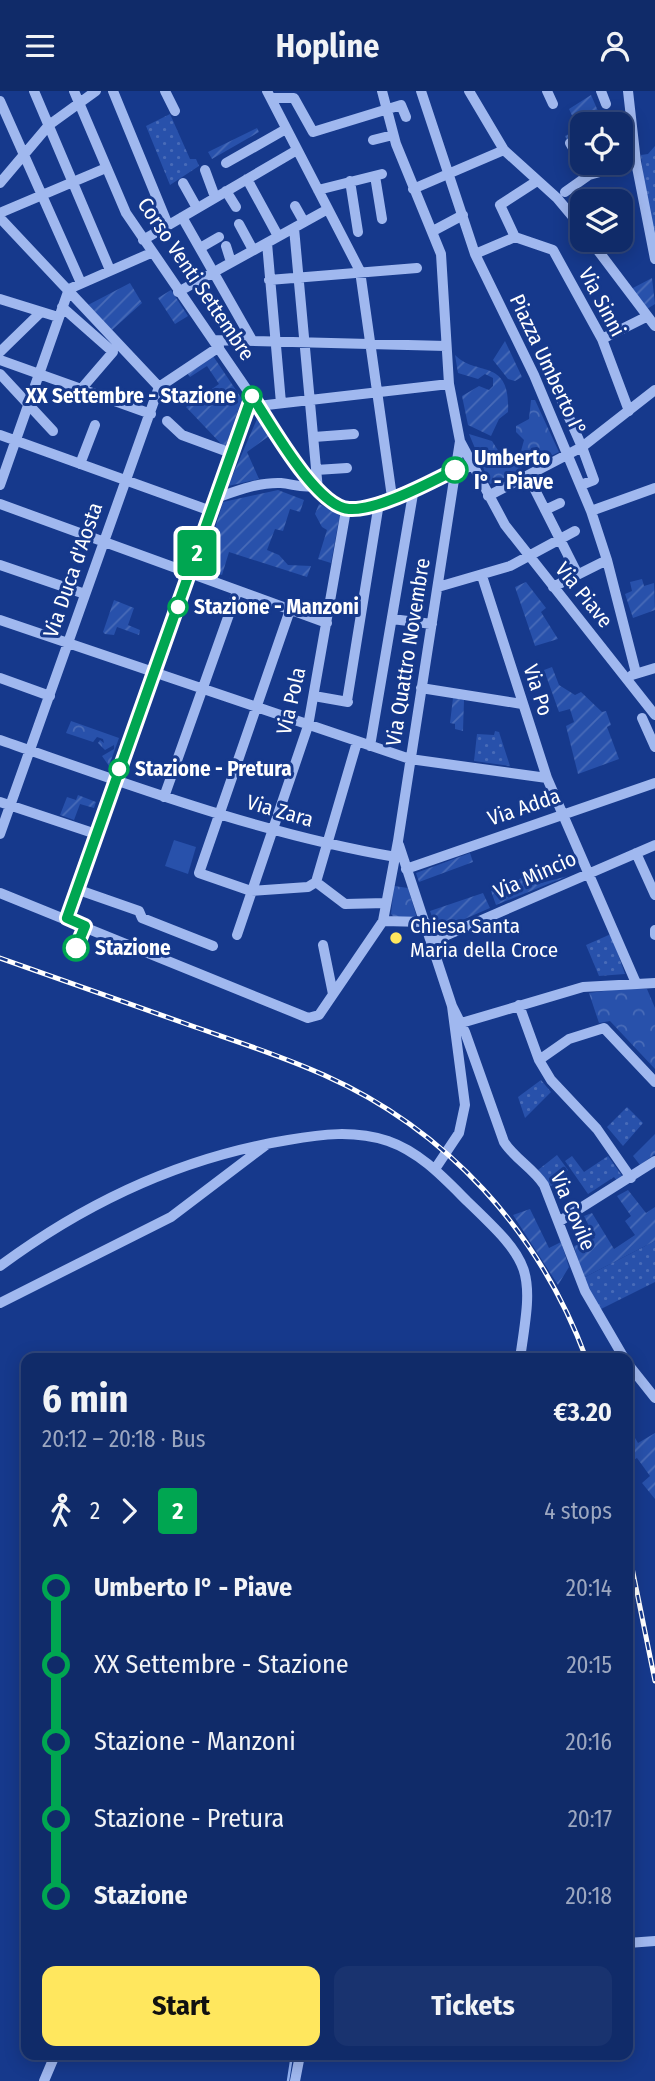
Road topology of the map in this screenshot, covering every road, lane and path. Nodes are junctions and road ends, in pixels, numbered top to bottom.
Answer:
1 (34, 91) edge
2 (74, 91) edge
3 (96, 91) edge
4 (113, 91) edge
5 (165, 91) edge
6 (382, 91) edge
7 (421, 91) edge
8 (469, 91) edge
9 (547, 91) edge
10 (601, 91) edge
11 (628, 91) edge
12 (269, 94) edge
13 (0, 101) edge
14 (79, 103) junction
15 (553, 104) dead end
16 (606, 104) dead end
17 (387, 108) junction
18 (175, 111) dead end
19 (406, 117) dead end
20 (284, 124) junction
21 (49, 125) junction
22 (393, 135) junction
23 (373, 140) dead end
24 (297, 150) junction
25 (504, 150) junction
26 (23, 153) junction
27 (636, 162) junction
28 (226, 163) dead end
29 (633, 163) edge
30 (106, 168) junction
31 (205, 170) dead end
32 (449, 173) junction
33 (589, 175) edge
34 (247, 179) junction
35 (350, 181) junction
36 (537, 181) junction
37 (0, 183) edge
38 (73, 183) junction
39 (183, 183) dead end
40 (413, 189) junction
41 (318, 190) junction
42 (226, 191) junction
43 (565, 192) dead end
44 (42, 197) junction
45 (215, 197) junction
46 (295, 206) dead end
47 (236, 207) dead end
48 (197, 208) junction
49 (328, 209) junction
50 (570, 214) edge
51 (463, 215) junction
52 (0, 216) edge
53 (182, 217) junction
54 (382, 219) dead end
55 (304, 222) junction
56 (239, 224) dead end
57 (168, 225) junction
58 (294, 228) junction
59 (433, 231) junction
60 (358, 232) dead end
61 (278, 236) junction
62 (515, 237) junction
63 (653, 239) edge
64 (143, 240) junction
65 (267, 243) junction
66 (200, 248) junction
67 (253, 250) junction
68 (599, 252) edge
69 (151, 253) junction
70 (475, 254) junction
71 (655, 259) edge
72 (231, 262) junction
73 (417, 268) dead end
74 (110, 270) junction
75 (360, 271) junction
76 (213, 273) junction
77 (299, 278) junction
78 (269, 280) junction
79 (81, 283) junction
80 (69, 289) junction
81 (178, 292) junction
82 (0, 299) edge
83 (41, 312) junction
84 (60, 312) junction
85 (646, 317) junction
86 (655, 327) edge
87 (602, 339) junction
88 (252, 340) junction
89 (275, 340) junction
90 (305, 341) junction
91 (371, 343) junction
92 (216, 344) junction
93 (446, 346) junction
94 (0, 352) edge
95 (0, 360) edge
96 (548, 370) dead end
97 (0, 374) edge
98 (39, 374) junction
99 (449, 384) junction
100 (159, 387) junction
101 (82, 388) junction
102 (655, 390) edge
103 (379, 392) junction
104 (255, 401) junction
105 (311, 401) junction
106 (281, 403) junction
107 (28, 404) junction
108 (629, 411) junction
109 (151, 412) junction
110 (95, 425) dead end
111 (169, 425) dead end
112 (53, 431) dead end
113 (354, 434) dead end
114 (0, 435) edge
115 (314, 437) junction
116 (15, 440) junction
117 (460, 441) junction
118 (582, 447) junction
119 (231, 453) junction
120 (569, 455) junction
121 (80, 464) junction
122 (471, 466) junction
123 (346, 468) dead end
124 (455, 470) junction
125 (316, 471) junction
126 (528, 476) junction
127 (124, 480) junction
128 (0, 485) edge
129 (581, 485) junction
130 (316, 488) junction
131 (414, 488) junction
132 (655, 488) edge
133 (488, 496) junction
134 (392, 497) junction
135 (216, 498) junction
136 (379, 503) junction
137 (560, 503) dead end
138 (0, 505) edge
139 (346, 510) junction
140 (545, 510) junction
141 (211, 511) junction
142 (591, 511) junction
143 (575, 531) dead end
144 (558, 539) junction
145 (103, 541) junction
146 (527, 555) junction
147 (607, 560) junction
148 (0, 565) edge
149 (190, 573) junction
150 (577, 573) junction
151 (482, 576) junction
152 (438, 587) junction
153 (553, 587) junction
154 (237, 592) junction
155 (85, 594) junction
156 (290, 610) junction
157 (391, 619) junction
158 (0, 620) edge
159 (327, 622) junction
160 (432, 624) junction
161 (68, 644) junction
162 (655, 668) edge
163 (155, 672) junction
164 (636, 673) junction
165 (0, 678) edge
166 (626, 678) junction
167 (421, 688) junction
168 (203, 689) junction
169 (50, 696) junction
170 (314, 696) junction
171 (522, 704) junction
172 (255, 707) junction
173 (655, 715) edge
174 (642, 718) dead end
175 (308, 726) junction
176 (0, 740) edge
177 (357, 742) junction
178 (370, 746) junction
179 (655, 747) edge
180 (31, 750) junction
181 (410, 759) junction
182 (547, 778) junction
183 (115, 780) junction
184 (655, 783) edge
185 (164, 797) junction
186 (5, 804) edge
187 (564, 814) junction
188 (220, 815) junction
189 (271, 828) junction
190 (0, 834) edge
191 (96, 834) junction
192 (398, 841) junction
193 (655, 845) edge
194 (328, 846) junction
195 (636, 853) junction
196 (396, 857) junction
197 (406, 869) junction
198 (591, 872) junction
199 (391, 880) junction
200 (410, 881) junction
201 (316, 882) junction
202 (76, 889) junction
203 (251, 891) junction
204 (0, 893) edge
205 (655, 895) edge
206 (386, 903) junction
207 (67, 918) junction
208 (383, 921) junction
209 (425, 922) junction
210 (237, 935) dead end
211 (431, 942) junction
212 (323, 945) dead end
213 (213, 946) dead end
214 (636, 983) junction
215 (655, 983) edge
216 (333, 994) junction
217 (519, 1005) junction
218 (458, 1024) junction
219 (539, 1060) junction
220 (655, 1082) edge
221 (269, 1143) junction
222 (655, 1161) edge
223 (435, 1169) junction
224 (631, 1178) junction
225 (560, 1221) junction
226 (0, 1266) edge
227 (0, 1303) edge
228 (521, 1353) edge
229 (621, 1353) edge
230 (633, 1370) edge
231 (655, 1398) edge
232 (655, 1941) edge
233 (633, 1943) edge
234 (53, 2060) edge
235 (299, 2060) edge
236 (45, 2081) edge
237 (295, 2081) edge

1 - 21 street
2 - 14 street, Corso Venti Settembre
3 - 14 street
4 - 57 street
5 - 18 street
6 - 17 street
7 - 32 street, Piazza Umberto I°
8 - 25 street
9 - 15 street
10 - 16 street
11 - 27 street
12 - 17 street
12 - 20 street
13 - 26 street
14 - 21 street
14 - 30 street, Corso Venti Settembre
17 - 19 street
17 - 22 street
20 - 24 street
20 - 28 street
21 - 26 street
21 - 38 street
22 - 23 street
22 - 40 street
24 - 34 street
24 - 41 street
25 - 32 street
25 - 36 street
26 - 37 street
26 - 44 street
27 - 29 street
27 - 63 street
30 - 38 street
30 - 64 street, Corso Venti Settembre
31 - 45 street
32 - 40 street
32 - 51 street, Piazza Umberto I°
33 - 43 street
34 - 42 street
34 - 61 street
35 - 41 street
35 - 54 street
35 - 60 street
36 - 50 street
36 - 62 street
38 - 44 street
38 - 74 street
39 - 48 street
40 - 59 street
41 - 49 street
42 - 45 street
42 - 47 street
44 - 52 street
44 - 79 street
45 - 48 street
46 - 55 street
48 - 53 street
49 - 55 street
49 - 75 street
51 - 59 street
51 - 70 street, Piazza Umberto I°
52 - 80 street
53 - 57 street
53 - 66 street
55 - 58 street
56 - 67 street
57 - 64 street
58 - 61 street
58 - 77 street
59 - 93 street
61 - 65 street
62 - 70 street
62 - 87 street, Via Sinni
63 - 71 street
64 - 69 street, Corso Venti Settembre
65 - 67 street
65 - 78 street
66 - 72 street
66 - 76 street
67 - 72 street
68 - 85 street
69 - 74 street
69 - 81 street, Corso Venti Settembre
70 - 120 street, Piazza Umberto I°
72 - 76 street
73 - 75 street
74 - 79 street
75 - 77 street
75 - 91 street
76 - 81 street
76 - 88 street
77 - 78 street
77 - 90 street
78 - 89 street
79 - 80 street
80 - 84 street
80 - 100 street
81 - 92 street, Corso Venti Settembre
82 - 83 street
83 - 84 street
83 - 94 street
84 - 98 street
84 - 101 street
85 - 86 street
85 - 87 street
87 - 108 street, Via Sinni
88 - 89 street
88 - 92 street
89 - 90 street
89 - 106 street
90 - 91 street
90 - 105 street
91 - 93 street
91 - 103 street
92 - 100 street
92 - 104 street, Corso Venti Settembre
93 - 99 street
95 - 98 street
96 - 118 street, Piazza Umberto I°
97 - 107 street
98 - 101 street
98 - 107 street
99 - 103 street
99 - 117 street
100 - 109 street, Via Duca d'Aosta
101 - 109 street
102 - 108 street
103 - 105 street
103 - 134 street
104 - 106 street
104 - 119 street
104 - 130 street, Corso Venti Settembre
105 - 106 street
105 - 115 street
107 - 112 street
107 - 116 street
108 - 118 street
109 - 127 street, Via Duca d'Aosta
110 - 121 street
111 - 119 street
113 - 115 street
114 - 116 street
115 - 125 street
116 - 121 street
116 - 128 street
117 - 122 street
117 - 124 street
118 - 120 street, Piazza Umberto I°
118 - 129 street
119 - 135 street
120 - 126 street, Piazza Umberto I°
120 - 129 street
121 - 127 street
122 - 124 street
122 - 133 street
123 - 125 street
124 - 131 street
124 - 152 street, Via Quattro Novembre
125 - 130 street
126 - 133 street, Piazza Umberto I°
126 - 140 street
127 - 141 street
127 - 145 street, Via Duca d'Aosta
129 - 142 street
130 - 135 street
130 - 139 street, Corso Venti Settembre
131 - 134 street
131 - 157 street
132 - 142 street
133 - 146 street, Via Piave
134 - 136 street
135 - 141 street
136 - 139 street
136 - 170 street
137 - 140 street
138 - 145 street
139 - 159 street, Via Pola
140 - 144 street
141 - 149 street
142 - 147 street
143 - 144 street
144 - 146 street
144 - 150 street
145 - 149 street
145 - 155 street, Via Duca d'Aosta
146 - 151 street
146 - 153 street, Via Piave
147 - 150 street
147 - 164 street
148 - 155 street
149 - 154 street
149 - 163 street
150 - 153 street
151 - 152 street
151 - 171 street, Via Po
152 - 160 street, Via Quattro Novembre
153 - 166 street, Via Piave
154 - 156 street
154 - 168 street
155 - 161 street, Via Duca d'Aosta
156 - 159 street
156 - 172 street
157 - 160 street
157 - 178 street
158 - 161 street
159 - 170 street, Via Pola
160 - 167 street, Via Quattro Novembre
161 - 163 street
161 - 169 street, Via Duca d'Aosta
162 - 164 street
163 - 168 street
163 - 183 street
164 - 166 street
165 - 169 street
166 - 173 street, Via Piave
167 - 171 street
167 - 181 street, Via Quattro Novembre
168 - 172 street
168 - 185 street
169 - 180 street, Via Duca d'Aosta
170 - 175 street, Via Pola
171 - 182 street, Via Po
172 - 175 street
172 - 188 street
174 - 179 street
175 - 177 street
175 - 189 street, Via Pola
176 - 180 street, Via Zara
177 - 178 street
177 - 194 street
178 - 181 street
180 - 183 street, Via Zara
180 - 186 street, Via Duca d'Aosta
181 - 182 street
181 - 192 street, Via Quattro Novembre
182 - 187 street, Via Po
183 - 185 street, Via Zara
183 - 191 street
184 - 187 street, Via Adda
185 - 188 street, Via Zara
186 - 190 street, Via Duca d'Aosta
186 - 191 street
187 - 197 street, Via Adda
187 - 198 street, Via Po
188 - 189 street, Via Zara
188 - 203 street
189 - 194 street, Via Zara
189 - 203 street, Via Pola
191 - 202 street
192 - 196 street, Via Quattro Novembre
192 - 197 street, Via Quattro Novembre
193 - 195 street, Via Mincio
194 - 196 street, Via Zara
194 - 201 street
195 - 198 street, Via Mincio
195 - 205 street
196 - 199 street, Via Quattro Novembre
197 - 200 street, Via Quattro Novembre
198 - 211 street, Via Mincio
198 - 214 street, Via Po
199 - 200 street
199 - 206 street, Via Quattro Novembre
200 - 209 street, Via Covile
201 - 203 street
201 - 206 street
202 - 207 street
202 - 213 street
203 - 210 street, Via Pola
204 - 207 street
206 - 208 street, Via Quattro Novembre
207 - 216 street
208 - 209 street
208 - 216 street
209 - 211 street, Via Covile
211 - 218 street, Via Covile
212 - 216 street
214 - 215 street
214 - 217 street
217 - 218 street
217 - 219 street
218 - 223 street
218 - 225 street, Via Covile
219 - 220 street
219 - 224 street
221 - 223 street
221 - 226 street
221 - 227 street
222 - 224 street
223 - 228 street
224 - 225 street
225 - 229 street, Via Covile
230 - 231 street
232 - 233 street
234 - 236 street
235 - 237 street

